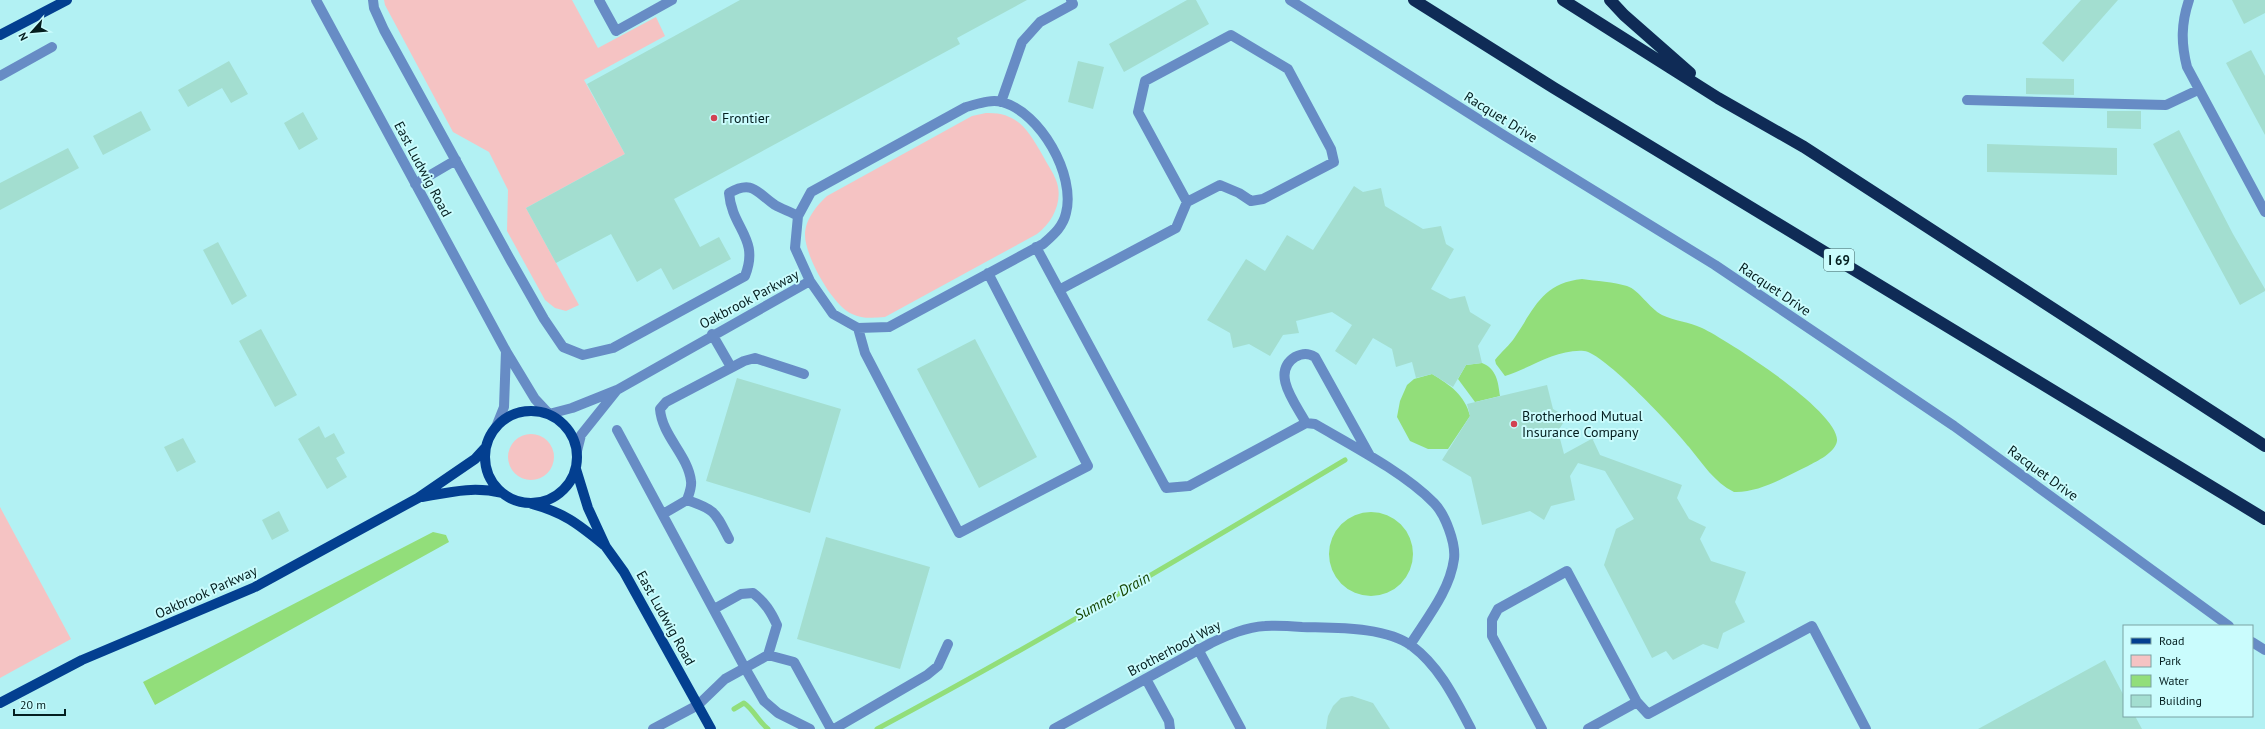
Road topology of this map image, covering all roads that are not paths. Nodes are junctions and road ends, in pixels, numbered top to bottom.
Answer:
1 (67, 0) edge
2 (316, 0) edge
3 (373, 0) edge
4 (598, 0) edge
5 (672, 0) edge
6 (1071, 0) edge
7 (1290, 0) edge
8 (1414, 0) edge
9 (1563, 0) edge
10 (1610, 0) edge
11 (2189, 0) edge
12 (0, 35) edge
13 (52, 47) dead end
14 (0, 76) edge
15 (2198, 90) junction
16 (1718, 98) junction
17 (1967, 100) dead end
18 (1001, 102) junction
19 (456, 160) junction
20 (415, 184) junction
21 (1187, 202) junction
22 (2265, 212) edge
23 (798, 216) junction
24 (1036, 248) junction
25 (988, 273) junction
26 (810, 281) junction
27 (1059, 290) junction
28 (858, 328) junction
29 (712, 334) junction
30 (506, 351) junction
31 (731, 367) junction
32 (804, 374) dead end
33 (617, 390) junction
34 (549, 414) junction
35 (1306, 422) junction
36 (496, 427) junction
37 (617, 430) dead end
38 (2265, 446) edge
39 (486, 447) junction
40 (577, 451) junction
41 (1371, 458) junction
42 (576, 469) junction
43 (502, 493) junction
44 (418, 498) junction
45 (687, 500) junction
46 (529, 503) junction
47 (663, 514) junction
48 (2265, 519) edge
49 (729, 539) dead end
50 (606, 547) junction
51 (714, 609) junction
52 (2228, 625) edge
53 (2253, 643) edge
54 (948, 644) dead end
55 (1410, 645) junction
56 (1198, 649) junction
57 (2265, 650) edge
58 (768, 655) junction
59 (745, 668) junction
60 (1146, 679) junction
61 (1637, 702) junction
62 (0, 703) edge
63 (698, 705) junction
64 (653, 729) edge
65 (711, 729) edge
66 (810, 729) edge
67 (831, 729) edge
68 (834, 729) edge
69 (1054, 729) edge
70 (1170, 729) edge
71 (1241, 729) edge
72 (1471, 729) edge
73 (1542, 729) edge
74 (1588, 729) edge
75 (1866, 729) edge

1 - 12 main road
2 - 20 street, East Ludwig Road
3 - 19 street
4 - 5 street
6 - 18 street
7 - 52 street, Racquet Drive
8 - 48 highway, I 69
9 - 16 highway
10 - 16 highway
11 - 15 street
13 - 14 street
15 - 17 street
15 - 22 street
16 - 38 highway
18 - 23 street
18 - 24 street
19 - 20 street
19 - 23 street
20 - 30 street, East Ludwig Road
21 - 21 street
21 - 27 street
23 - 26 street
24 - 25 street
24 - 27 street
25 - 28 street
25 - 28 street
26 - 28 street, Oakbrook Parkway
26 - 29 street, Oakbrook Parkway
27 - 35 street
29 - 31 street
29 - 33 street, Oakbrook Parkway
30 - 34 street, East Ludwig Road
30 - 36 street
31 - 32 street
31 - 45 street
33 - 34 street, Oakbrook Parkway
33 - 40 street, Oakbrook Parkway
34 - 36 main road
34 - 40 main road
35 - 41 street
35 - 41 street
36 - 39 main road
37 - 47 street
39 - 43 main road
39 - 44 main road, Oakbrook Parkway
40 - 42 main road
41 - 55 street
42 - 46 main road
42 - 50 main road, East Ludwig Road
43 - 44 main road, Oakbrook Parkway
43 - 46 main road
44 - 62 main road, Oakbrook Parkway
45 - 47 street
45 - 49 street
46 - 50 main road, East Ludwig Road
47 - 51 street
50 - 63 main road, East Ludwig Road
51 - 58 street
51 - 59 street
53 - 57 street
54 - 68 street
55 - 56 street, Brotherhood Way
55 - 72 street, Brotherhood Way
56 - 60 street, Brotherhood Way
56 - 71 street
58 - 59 street
58 - 67 street
59 - 63 street
59 - 66 street
60 - 69 street, Brotherhood Way
60 - 70 street
61 - 73 street
61 - 74 street
61 - 75 street
63 - 64 street
63 - 65 main road, East Ludwig Road

